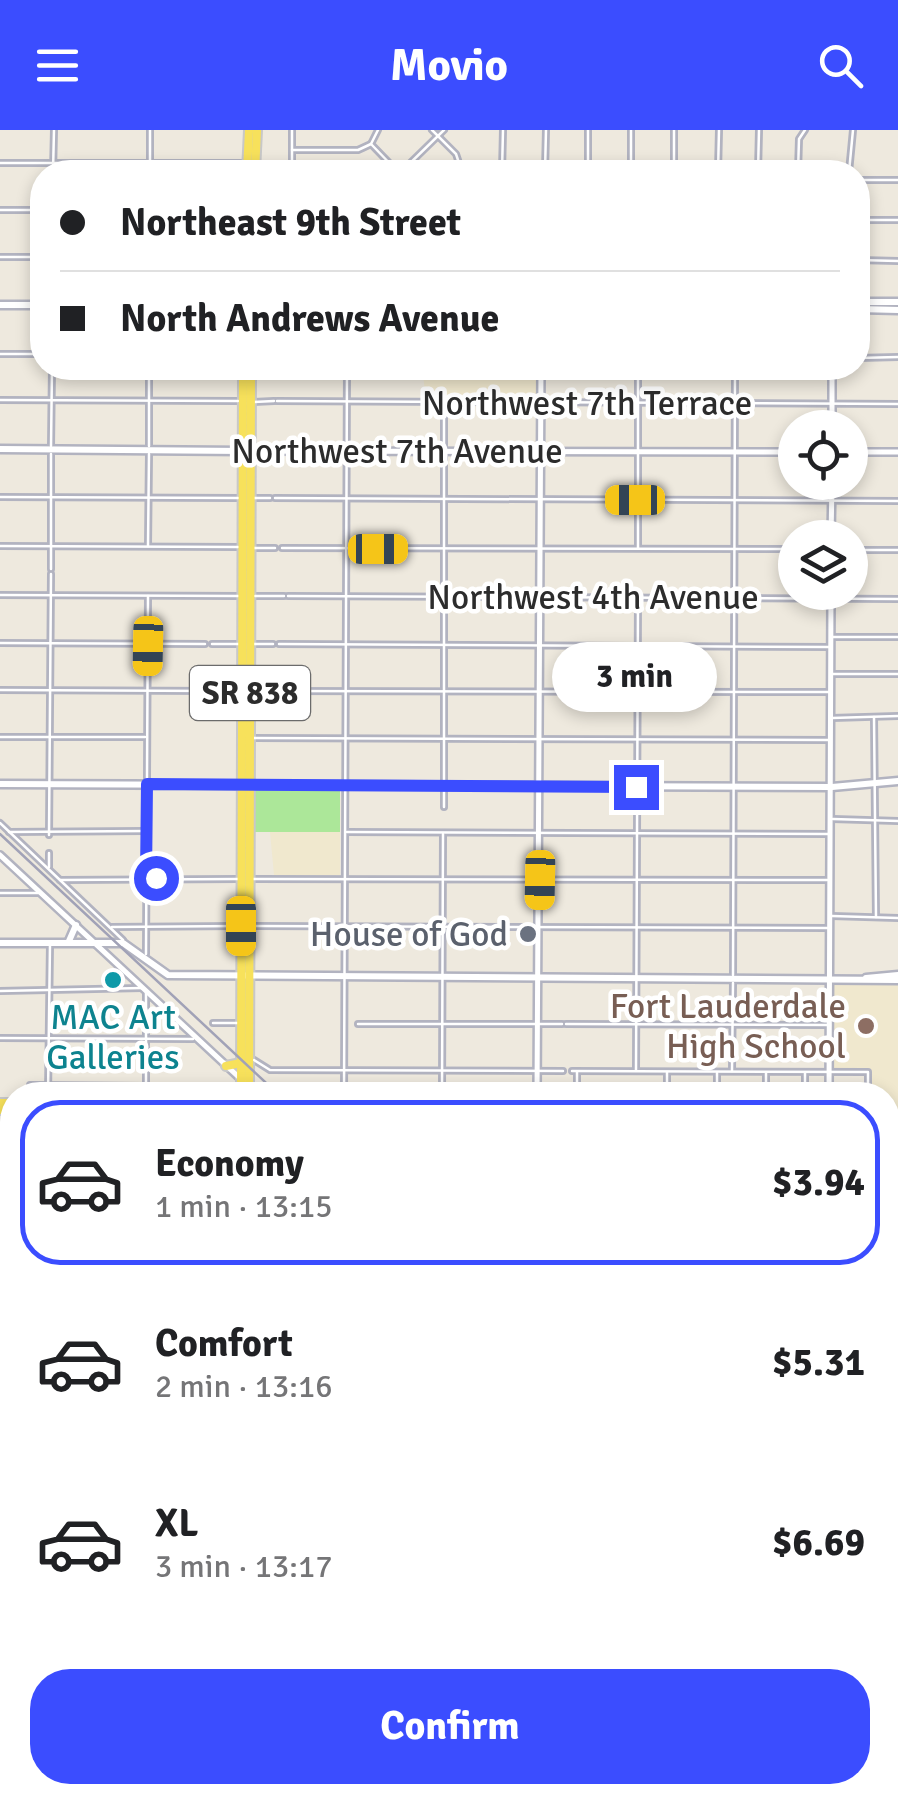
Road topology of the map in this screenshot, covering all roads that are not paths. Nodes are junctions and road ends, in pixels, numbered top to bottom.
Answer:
1 (54, 130) edge
2 (150, 130) edge
3 (249, 130) edge
4 (257, 130) edge
5 (292, 130) edge
6 (378, 130) edge
7 (432, 130) edge
8 (444, 130) edge
9 (503, 130) edge
10 (546, 130) edge
11 (588, 130) edge
12 (631, 130) edge
13 (674, 130) edge
14 (719, 130) edge
15 (758, 130) edge
16 (805, 130) edge
17 (853, 130) edge
18 (438, 136) junction
19 (372, 144) junction
20 (292, 150) junction
21 (53, 160) edge
22 (150, 160) edge
23 (247, 160) edge
24 (256, 160) edge
25 (292, 160) edge
26 (388, 160) edge
27 (413, 160) edge
28 (458, 160) edge
29 (502, 160) edge
30 (545, 160) edge
31 (588, 160) edge
32 (630, 160) edge
33 (674, 160) edge
34 (718, 160) edge
35 (758, 160) edge
36 (798, 160) edge
37 (851, 160) edge
38 (0, 163) edge
39 (30, 163) edge
40 (870, 180) edge
41 (898, 180) edge
42 (0, 210) edge
43 (30, 210) edge
44 (870, 220) edge
45 (898, 220) edge
46 (0, 257) edge
47 (30, 257) edge
48 (870, 260) edge
49 (898, 261) edge
50 (0, 305) edge
51 (30, 305) edge
52 (870, 305) edge
53 (898, 306) edge
54 (0, 354) edge
55 (30, 354) edge
56 (898, 357) edge
57 (870, 358) edge
58 (52, 380) edge
59 (149, 380) edge
60 (247, 380) edge
61 (348, 380) edge
62 (541, 380) edge
63 (638, 380) edge
64 (735, 380) edge
65 (832, 380) edge
66 (0, 400) edge
67 (51, 400) junction
68 (149, 401) junction
69 (247, 402) junction
70 (348, 402) junction
71 (444, 403) junction
72 (540, 403) junction
73 (638, 403) junction
74 (735, 404) junction
75 (832, 404) junction
76 (898, 404) edge
77 (832, 410) edge
78 (0, 449) edge
79 (51, 450) junction
80 (149, 450) junction
81 (444, 450) junction
82 (247, 451) junction
83 (540, 451) junction
84 (346, 452) junction
85 (638, 452) junction
86 (736, 452) junction
87 (778, 452) edge
88 (868, 452) edge
89 (898, 452) edge
90 (0, 497) edge
91 (50, 497) junction
92 (148, 498) junction
93 (247, 498) junction
94 (346, 499) junction
95 (444, 500) junction
96 (540, 500) junction
97 (638, 500) junction
98 (735, 500) junction
99 (832, 501) junction
100 (898, 501) edge
101 (831, 520) edge
102 (0, 546) edge
103 (50, 547) junction
104 (148, 547) junction
105 (275, 548) dead end
106 (282, 548) dead end
107 (346, 548) junction
108 (444, 549) junction
109 (638, 549) junction
110 (735, 549) junction
111 (778, 549) edge
112 (540, 550) junction
113 (868, 550) edge
114 (898, 550) edge
115 (248, 551) junction
116 (0, 595) edge
117 (51, 596) junction
118 (148, 596) junction
119 (246, 596) junction
120 (444, 596) junction
121 (346, 597) junction
122 (778, 597) edge
123 (540, 598) junction
124 (638, 598) junction
125 (735, 598) junction
126 (868, 598) edge
127 (898, 599) edge
128 (831, 610) edge
129 (831, 637) junction
130 (898, 637) edge
131 (0, 643) edge
132 (50, 643) junction
133 (148, 643) junction
134 (205, 644) dead end
135 (212, 644) dead end
136 (246, 644) junction
137 (273, 644) dead end
138 (280, 644) dead end
139 (346, 645) junction
140 (444, 645) junction
141 (638, 645) junction
142 (539, 646) junction
143 (735, 646) junction
144 (831, 647) junction
145 (831, 674) junction
146 (898, 674) edge
147 (0, 690) edge
148 (50, 690) junction
149 (246, 690) junction
150 (148, 691) junction
151 (270, 691) dead end
152 (278, 691) dead end
153 (346, 691) junction
154 (444, 692) junction
155 (540, 692) junction
156 (830, 692) junction
157 (637, 693) junction
158 (734, 693) junction
159 (898, 716) edge
160 (874, 717) junction
161 (831, 718) junction
162 (0, 737) edge
163 (50, 737) junction
164 (147, 738) junction
165 (250, 738) junction
166 (346, 738) junction
167 (444, 739) junction
168 (540, 739) junction
169 (637, 740) junction
170 (734, 740) junction
171 (830, 740) junction
172 (898, 781) edge
173 (0, 784) edge
174 (50, 784) junction
175 (147, 784) junction
176 (246, 785) junction
177 (444, 785) junction
178 (874, 785) junction
179 (346, 786) junction
180 (540, 786) junction
181 (733, 786) junction
182 (636, 787) junction
183 (832, 787) junction
184 (444, 807) dead end
185 (832, 818) junction
186 (875, 820) junction
187 (898, 820) edge
188 (0, 823) edge
189 (147, 831) junction
190 (8, 832) junction
191 (346, 832) junction
192 (50, 833) junction
193 (443, 833) junction
194 (540, 833) junction
195 (636, 834) junction
196 (733, 834) junction
197 (831, 834) junction
198 (50, 853) dead end
199 (0, 855) edge
200 (49, 870) junction
201 (146, 878) junction
202 (345, 879) junction
203 (60, 880) junction
204 (443, 880) junction
205 (540, 880) junction
206 (636, 880) junction
207 (830, 880) junction
208 (733, 881) junction
209 (246, 882) junction
210 (0, 893) edge
211 (41, 893) junction
212 (831, 916) junction
213 (876, 917) junction
214 (898, 918) edge
215 (76, 925) junction
216 (146, 926) junction
217 (245, 926) junction
218 (345, 927) junction
219 (442, 927) junction
220 (539, 927) junction
221 (110, 928) junction
222 (636, 928) junction
223 (733, 928) junction
224 (831, 928) junction
225 (50, 942) junction
226 (66, 942) junction
227 (94, 942) junction
228 (0, 943) edge
229 (128, 944) junction
230 (144, 959) junction
231 (442, 974) junction
232 (539, 975) junction
233 (245, 976) junction
234 (345, 976) junction
235 (636, 976) junction
236 (732, 976) junction
237 (831, 976) junction
238 (898, 978) edge
239 (144, 989) junction
240 (0, 992) edge
241 (49, 992) junction
242 (213, 1023) dead end
243 (242, 1023) junction
244 (344, 1024) junction
245 (539, 1024) junction
246 (442, 1025) junction
247 (636, 1025) junction
248 (732, 1025) junction
249 (831, 1025) junction
250 (0, 1038) edge
251 (49, 1038) junction
252 (197, 1038) junction
253 (146, 1039) junction
254 (246, 1062) junction
255 (260, 1065) joint
256 (226, 1066) junction
257 (344, 1070) junction
258 (442, 1070) junction
259 (636, 1070) junction
260 (539, 1071) junction
261 (563, 1071) dead end
262 (667, 1071) junction
263 (717, 1072) junction
264 (732, 1072) junction
265 (766, 1072) junction
266 (806, 1072) junction
267 (829, 1072) junction
268 (49, 1082) edge
269 (146, 1082) edge
270 (239, 1082) edge
271 (245, 1082) edge
272 (344, 1082) edge
273 (442, 1082) edge
274 (538, 1082) edge
275 (576, 1082) edge
276 (667, 1082) edge
277 (717, 1082) edge
278 (766, 1082) edge
279 (806, 1082) edge
280 (829, 1082) edge
281 (868, 1082) edge

1 - 21 street
2 - 22 street
3 - 23 main road
4 - 24 main road
5 - 20 street
6 - 19 street
7 - 18 street
8 - 18 street
9 - 29 street
10 - 30 street
11 - 31 street
12 - 32 street
13 - 33 street
14 - 34 street
15 - 35 street
16 - 36 street
17 - 37 street
18 - 27 street
18 - 28 street
19 - 20 street
19 - 26 street
20 - 25 street
38 - 39 street
40 - 41 street
42 - 43 street
44 - 45 street
46 - 47 street
48 - 49 street
50 - 51 main road
52 - 53 main road
54 - 55 street
56 - 57 street
58 - 67 street
59 - 68 street
60 - 69 main road, SR 838
61 - 70 street
62 - 72 street
63 - 73 street
64 - 74 street
65 - 75 street
66 - 67 street, Northwest 7th Terrace
67 - 68 street, Northwest 7th Terrace
67 - 79 street
68 - 69 street, Northwest 7th Terrace
68 - 80 street
69 - 70 street, Northwest 7th Terrace
69 - 82 main road, SR 838
70 - 71 street, Northwest 7th Terrace
70 - 84 street
71 - 72 street, Northwest 7th Terrace
71 - 81 street
72 - 73 street, Northwest 7th Terrace
72 - 83 street
73 - 74 street, Northwest 7th Terrace
73 - 85 street
74 - 75 street, Northwest 7th Terrace
74 - 86 street
75 - 76 street, Northwest 7th Terrace
75 - 77 street
78 - 79 main road, Northwest 7th Avenue
79 - 80 main road, Northwest 7th Avenue
79 - 91 street
80 - 82 main road, Northwest 7th Avenue
80 - 92 street
81 - 83 street, Northwest 7th Avenue
81 - 84 street, Northwest 7th Avenue
81 - 95 street
82 - 84 street, Northwest 7th Avenue
82 - 93 main road, SR 838
83 - 85 street, Northwest 7th Avenue
83 - 96 street
84 - 94 street
85 - 86 street, Northwest 7th Avenue
85 - 97 street
86 - 87 street, Northwest 7th Avenue
86 - 98 street
88 - 89 street
90 - 91 street
91 - 92 street
91 - 103 street
92 - 93 street
92 - 104 street
93 - 94 street
93 - 115 main road, SR 838
94 - 95 street
94 - 107 street
95 - 96 street
95 - 108 street
96 - 97 street
96 - 112 street
97 - 98 street
97 - 109 street
98 - 99 street
98 - 110 street
99 - 100 street
99 - 101 street
102 - 103 street
103 - 104 street
103 - 117 street
104 - 115 street
105 - 115 street
106 - 107 street
107 - 108 street
107 - 121 street
108 - 112 street
108 - 120 street
109 - 110 street
109 - 112 street
110 - 111 street
110 - 125 street
112 - 123 street
113 - 114 street
115 - 119 main road, SR 838
116 - 117 street, Northwest 4th Avenue
117 - 118 street, Northwest 4th Avenue
117 - 132 street
118 - 119 street, Northwest 4th Avenue
118 - 133 street
119 - 121 street, Northwest 4th Avenue
119 - 136 main road, SR 838
120 - 121 street, Northwest 4th Avenue
120 - 123 street, Northwest 4th Avenue
120 - 140 street
121 - 139 street
122 - 125 street, Northwest 4th Avenue
123 - 124 street, Northwest 4th Avenue
123 - 142 street
124 - 125 street, Northwest 4th Avenue
124 - 141 street
125 - 143 street
126 - 127 street, Northwest 4th Avenue
128 - 129 street
129 - 130 street
129 - 144 street
131 - 132 street
132 - 133 street
132 - 148 street
133 - 134 street
133 - 150 street
135 - 136 street
136 - 137 street
136 - 149 main road, SR 838
136 - 149 main road, SR 838
138 - 139 street
139 - 140 street
139 - 153 street
140 - 142 street
140 - 154 street
141 - 142 street
141 - 143 street
141 - 157 street
142 - 155 street
143 - 144 street
143 - 158 street
144 - 145 street
145 - 146 street
145 - 156 street
147 - 148 street
148 - 150 street
148 - 163 street
149 - 150 street
149 - 151 street
149 - 165 main road, SR 838
149 - 176 main road, SR 838
150 - 164 street
152 - 153 street
153 - 154 street
153 - 166 street
154 - 155 street
154 - 167 street
155 - 157 street
155 - 168 street
156 - 158 street
156 - 161 street
157 - 158 street
157 - 169 street
158 - 170 street
159 - 160 street
160 - 161 street
160 - 178 street
161 - 171 street
162 - 163 street
163 - 164 street
163 - 174 street
164 - 175 street
165 - 166 street
165 - 176 main road, SR 838
166 - 167 street
166 - 179 street
167 - 168 street
167 - 177 street
168 - 169 street
168 - 180 street
169 - 170 street
169 - 182 street
170 - 171 street
170 - 181 street
171 - 183 street
172 - 178 main road
173 - 174 main road
174 - 175 main road
174 - 192 street
175 - 176 main road
175 - 189 street
176 - 179 main road
176 - 209 main road, SR 838
176 - 209 main road, SR 838
177 - 179 main road
177 - 180 main road
177 - 184 street
178 - 183 main road
178 - 186 street
179 - 191 street
180 - 182 main road
180 - 194 street
181 - 182 main road
181 - 183 main road
181 - 196 street
182 - 195 street
183 - 185 street
185 - 186 street
185 - 197 street
186 - 187 street
186 - 213 street
188 - 190 street
189 - 192 street
189 - 201 street
190 - 192 street
190 - 200 street
191 - 193 street
191 - 202 street
193 - 194 street
193 - 204 street
194 - 195 street
194 - 205 street
195 - 196 street
195 - 206 street
196 - 197 street
196 - 208 street
197 - 207 street
198 - 200 street
199 - 211 street
200 - 203 street
201 - 203 street
201 - 209 street
201 - 216 street
202 - 204 street
202 - 209 street
202 - 218 street
203 - 221 street
204 - 205 street
204 - 219 street
205 - 206 street
205 - 220 street
206 - 208 street
206 - 222 street
207 - 208 street
207 - 212 street
208 - 223 street
209 - 217 main road, SR 838
210 - 211 street
211 - 215 street
212 - 213 street
212 - 224 street
213 - 214 street
215 - 226 main road
215 - 227 street
216 - 217 street
216 - 221 street
216 - 230 street
217 - 218 street
217 - 233 main road, SR 838
218 - 219 street
218 - 234 street
219 - 220 street
219 - 231 street
220 - 222 street
220 - 232 street
221 - 229 street
222 - 223 street
222 - 235 street
223 - 224 street
223 - 236 street
224 - 237 street
225 - 226 main road
225 - 228 main road
225 - 241 street
226 - 227 main road
227 - 229 main road
227 - 239 street
229 - 230 main road
230 - 233 main road
231 - 232 main road
231 - 234 main road
231 - 246 street
232 - 235 main road
232 - 245 street
233 - 234 main road
233 - 243 main road, SR 838
233 - 254 main road, SR 838
234 - 244 street
235 - 236 main road
235 - 247 street
236 - 237 main road
236 - 248 street
237 - 238 main road
237 - 249 street
239 - 241 street
239 - 252 street
239 - 253 street
240 - 241 street
241 - 251 street
242 - 243 street
243 - 254 main road, SR 838
244 - 246 street
244 - 257 street
245 - 246 street
245 - 247 street
245 - 260 street
246 - 258 street
247 - 248 street
247 - 259 street
248 - 249 street
248 - 264 street
249 - 267 street
250 - 251 street
251 - 253 street
251 - 268 street
252 - 253 street
252 - 256 street
253 - 269 street
254 - 255 main road
254 - 256 main road
254 - 271 main road, SR 838
255 - 257 street
256 - 270 street
257 - 258 street
257 - 272 street
258 - 260 street
258 - 273 street
259 - 262 street
259 - 275 street
260 - 261 street
260 - 274 street
262 - 263 street
262 - 276 street
263 - 264 street
263 - 277 street
264 - 265 street
265 - 266 street
265 - 278 street
266 - 267 street
266 - 279 street
267 - 280 street
267 - 281 street

